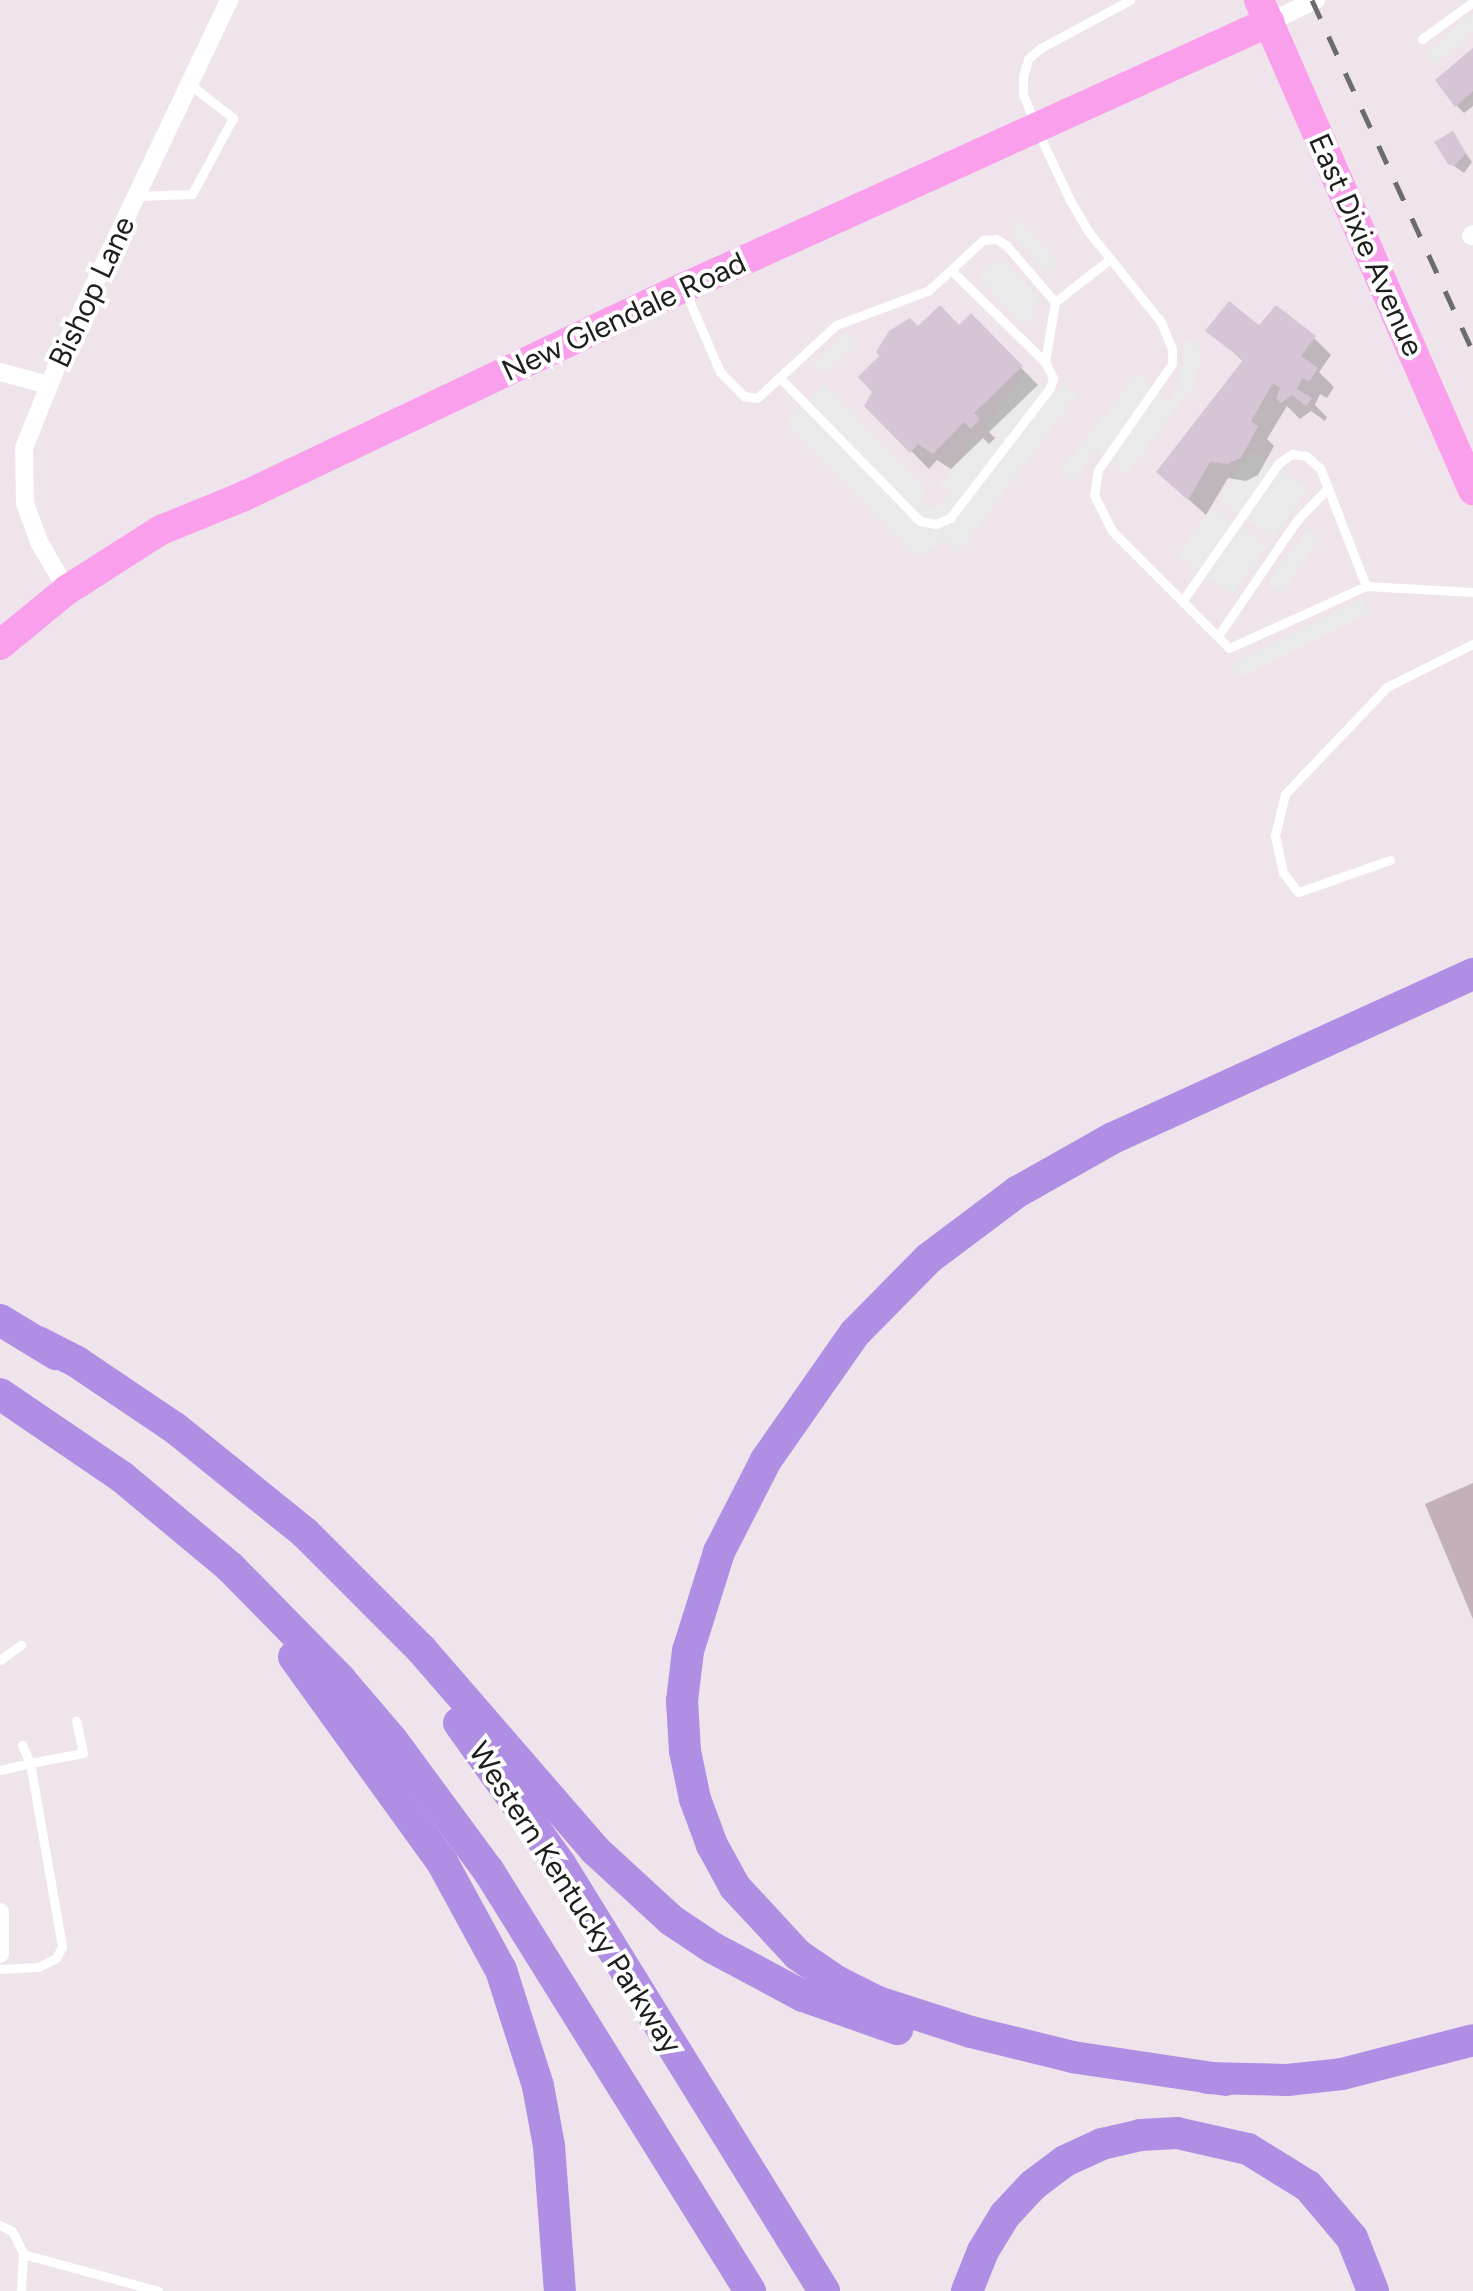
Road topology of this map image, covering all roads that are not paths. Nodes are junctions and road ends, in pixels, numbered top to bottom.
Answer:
1 (229, 0) edge
2 (1130, 0) edge
3 (1316, 0) edge
4 (1473, 2) edge
5 (1264, 11) edge
6 (1422, 39) dead end
7 (191, 85) junction
8 (1035, 126) junction
9 (138, 196) junction
10 (1110, 259) junction
11 (951, 270) junction
12 (684, 288) junction
13 (1055, 302) junction
14 (1044, 362) junction
15 (0, 372) edge
16 (781, 379) junction
17 (48, 385) junction
18 (1328, 488) junction
19 (1473, 490) edge
20 (1366, 586) junction
21 (67, 590) junction
22 (1473, 592) edge
23 (1183, 600) junction
24 (1218, 636) junction
25 (1473, 644) edge
26 (0, 645) edge
27 (1390, 860) dead end
28 (1473, 974) edge
29 (0, 1320) edge
30 (38, 1342) junction
31 (0, 1394) edge
32 (122, 1478) junction
33 (21, 1645) dead end
34 (0, 1660) edge
35 (76, 1720) dead end
36 (22, 1745) dead end
37 (30, 1763) junction
38 (0, 1770) edge
39 (0, 1912) edge
40 (0, 1954) edge
41 (0, 1970) edge
42 (1473, 2040) edge
43 (1226, 2080) junction
44 (0, 2225) edge
45 (24, 2254) junction
46 (21, 2291) edge
47 (158, 2291) edge
48 (560, 2291) edge
49 (750, 2291) edge
50 (824, 2291) edge
51 (968, 2291) edge
52 (1373, 2291) edge

1 - 7 street, Bishop Lane
2 - 8 lane
3 - 5 street
4 - 6 lane
5 - 8 main road, New Glendale Road
5 - 19 main road, East Dixie Avenue
7 - 9 street, Bishop Lane
7 - 9 lane
8 - 10 lane
8 - 12 main road, New Glendale Road
9 - 17 street, Bishop Lane
10 - 13 lane
10 - 23 lane
11 - 13 lane
11 - 14 lane
11 - 16 lane
12 - 16 lane
12 - 21 main road, New Glendale Road
13 - 14 lane
14 - 16 lane
15 - 17 street
17 - 21 street, Bishop Lane
18 - 20 lane
18 - 23 lane
18 - 24 lane
20 - 22 lane
20 - 24 lane
21 - 26 main road, New Glendale Road
23 - 24 lane
25 - 27 lane
28 - 43 highway
29 - 30 highway, Western Kentucky Parkway
30 - 43 highway
30 - 50 highway, Western Kentucky Parkway
31 - 32 highway, Western Kentucky Parkway
32 - 48 highway
32 - 49 highway, Western Kentucky Parkway
33 - 34 lane
35 - 37 lane
36 - 37 lane
37 - 38 lane
37 - 41 lane
39 - 40 street
42 - 43 highway
44 - 45 lane
45 - 46 lane
45 - 47 lane
51 - 52 highway

